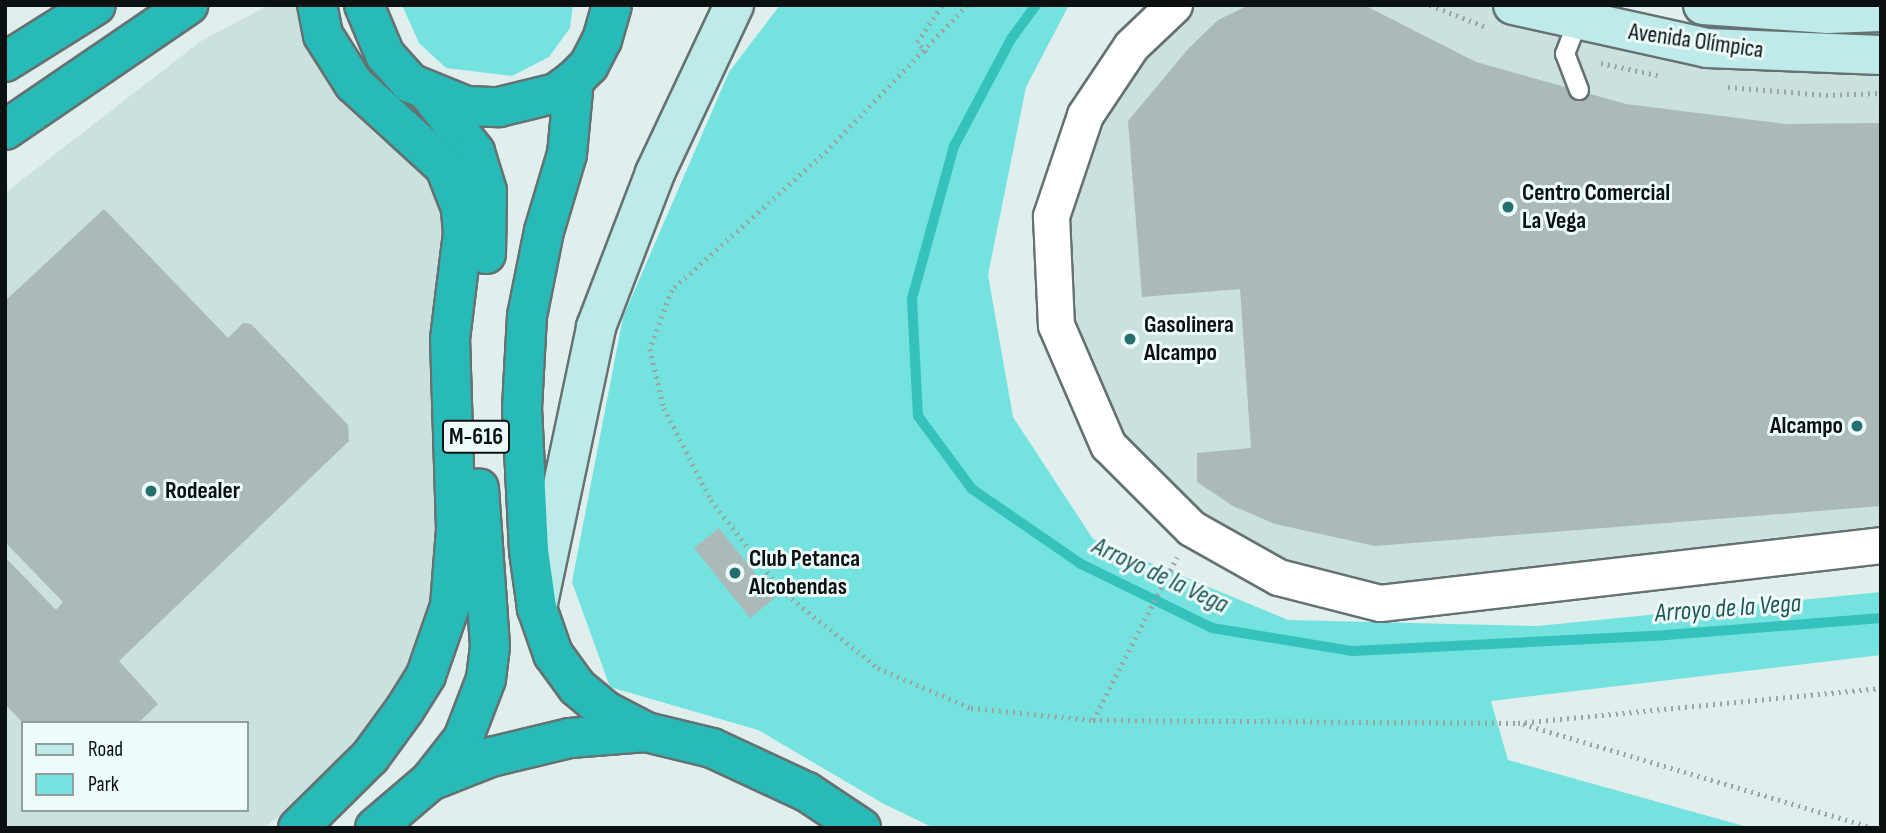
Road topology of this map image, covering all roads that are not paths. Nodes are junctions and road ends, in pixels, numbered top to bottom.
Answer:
1 (96, 5) edge
2 (188, 5) edge
3 (317, 5) edge
4 (364, 5) edge
5 (612, 5) edge
6 (734, 5) edge
7 (1174, 5) edge
8 (1513, 5) edge
9 (1703, 5) edge
10 (1881, 12) edge
11 (1581, 13) edge
12 (1881, 55) edge
13 (5, 62) edge
14 (574, 80) junction
15 (1579, 90) dead end
16 (430, 95) junction
17 (12, 128) edge
18 (459, 255) junction
19 (474, 312) junction
20 (474, 365) junction
21 (456, 459) junction
22 (1881, 545) edge
23 (537, 608) junction
24 (646, 732) junction
25 (430, 781) junction
26 (298, 828) edge
27 (375, 828) edge
28 (861, 828) edge

1 - 13 highway
2 - 17 highway
3 - 18 highway
4 - 16 highway, M-616
5 - 14 highway, M-616
6 - 23 street
7 - 22 street
8 - 11 street, Avenida Olímpica
9 - 10 street, Avenida Olímpica
11 - 12 street, Avenida Olímpica
11 - 15 lane
14 - 16 highway, M-616
14 - 23 highway, M-616
16 - 19 highway, M-616
18 - 19 highway
18 - 21 highway
19 - 20 highway, M-616
20 - 21 highway
20 - 25 highway, M-616
21 - 26 highway
23 - 24 highway, M-616
24 - 25 highway, M-616
24 - 28 highway, M-616
25 - 27 highway, M-616

